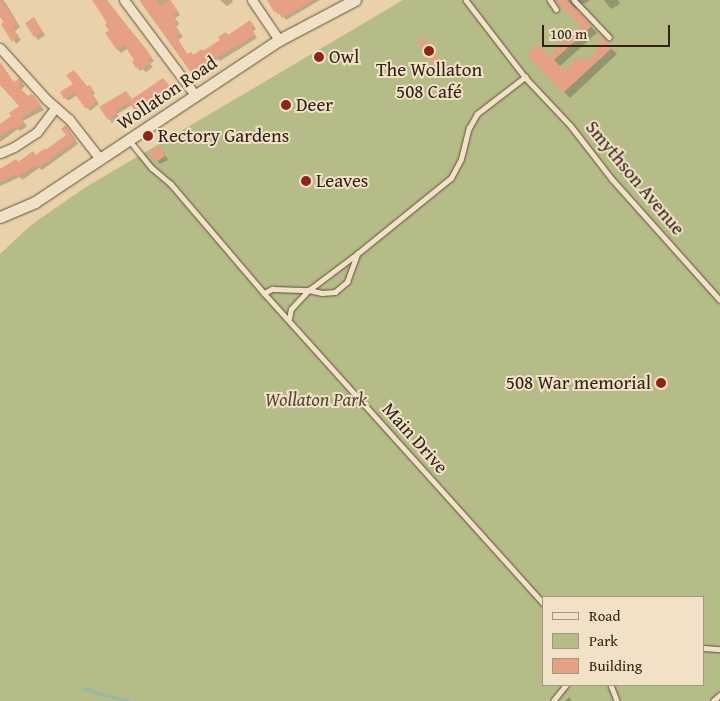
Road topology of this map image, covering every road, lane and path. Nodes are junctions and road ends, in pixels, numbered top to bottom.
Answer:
1 (124, 0) edge
2 (252, 0) edge
3 (355, 0) edge
4 (466, 0) edge
5 (550, 0) edge
6 (574, 0) edge
7 (556, 9) dead end
8 (610, 38) dead end
9 (279, 40) junction
10 (0, 48) edge
11 (525, 77) junction
12 (195, 96) junction
13 (56, 107) junction
14 (128, 140) junction
15 (0, 153) edge
16 (100, 159) junction
17 (0, 217) edge
18 (357, 254) junction
19 (309, 290) junction
20 (264, 293) junction
21 (720, 300) edge
22 (289, 319) junction
23 (542, 602) edge
24 (705, 648) edge
25 (720, 648) edge
26 (565, 686) edge
27 (612, 686) edge
28 (720, 695) edge
29 (552, 700) edge
30 (616, 701) edge
31 (713, 701) edge

1 - 12 street
2 - 9 street
3 - 9 street, Wollaton Road
4 - 11 lane, Smythson Avenue
5 - 7 lane
6 - 8 lane
9 - 12 street, Wollaton Road
10 - 13 street
11 - 18 lane
11 - 21 lane, Smythson Avenue
12 - 14 street, Wollaton Road
13 - 15 street
13 - 16 street
14 - 16 street, Wollaton Road
14 - 20 lane, Main Drive
16 - 17 street, Wollaton Road
18 - 19 lane
18 - 19 lane
19 - 20 lane
19 - 22 lane
20 - 22 lane, Main Drive
22 - 23 lane, Main Drive
24 - 25 lane
26 - 29 lane
27 - 30 lane
28 - 31 lane

